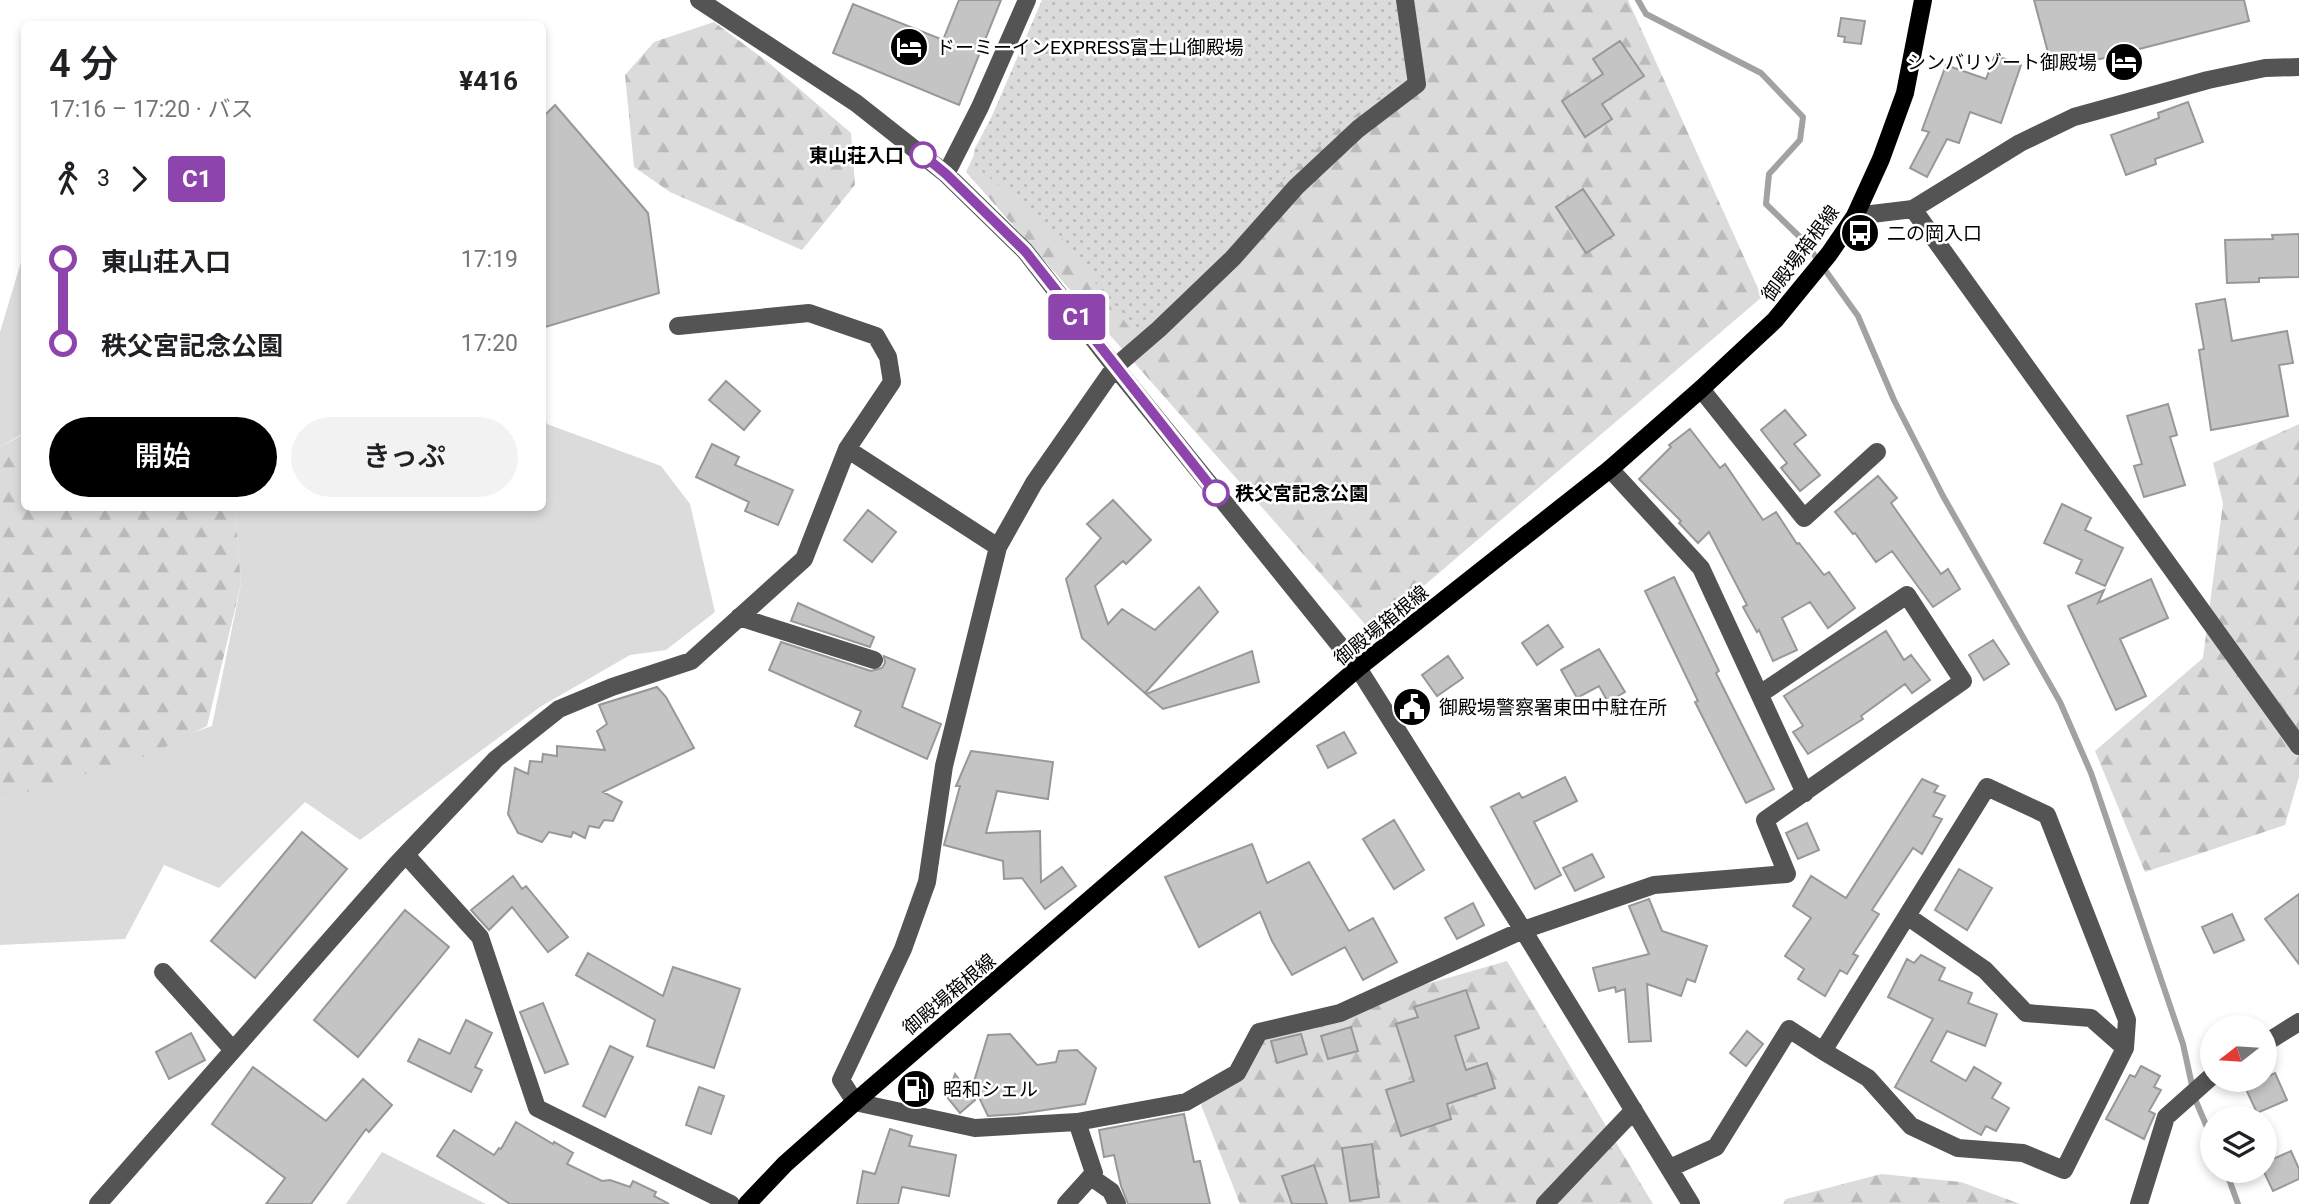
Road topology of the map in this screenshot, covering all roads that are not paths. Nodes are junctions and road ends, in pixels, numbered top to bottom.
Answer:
1 (699, 0) edge
2 (1027, 0) edge
3 (1405, 0) edge
4 (1923, 0) edge
5 (2299, 67) edge
6 (946, 174) junction
7 (1913, 209) junction
8 (1855, 216) junction
9 (678, 326) dead end
10 (1115, 367) junction
11 (1702, 389) junction
12 (847, 449) junction
13 (1877, 452) dead end
14 (1610, 469) junction
15 (998, 547) junction
16 (739, 617) junction
17 (874, 660) dead end
18 (1358, 668) junction
19 (1760, 694) junction
20 (2297, 739) edge
21 (1805, 793) junction
22 (406, 855) junction
23 (1907, 916) junction
24 (1523, 930) junction
25 (163, 972) dead end
26 (2299, 1022) edge
27 (2277, 1036) edge
28 (2125, 1048) junction
29 (233, 1050) junction
30 (1823, 1051) junction
31 (2200, 1087) edge
32 (855, 1102) junction
33 (1634, 1110) junction
34 (1077, 1122) junction
35 (1670, 1168) junction
36 (1091, 1177) junction
37 (98, 1204) edge
38 (732, 1204) edge
39 (747, 1204) edge
40 (1066, 1204) edge
41 (1117, 1204) edge
42 (1545, 1204) edge
43 (1691, 1204) edge
44 (2139, 1204) edge

1 - 6 street
2 - 6 street
3 - 10 street
4 - 8 main road, 御殿場箱根線
5 - 7 street
6 - 10 street
7 - 8 street
7 - 20 street
8 - 11 main road, 御殿場箱根線
9 - 12 street
10 - 15 street
10 - 18 street
11 - 13 street
11 - 14 main road, 御殿場箱根線
12 - 15 street
12 - 16 street
14 - 18 main road, 御殿場箱根線
14 - 19 street
15 - 32 street
16 - 17 street
16 - 22 street
18 - 24 street
18 - 32 main road, 御殿場箱根線
19 - 21 street
19 - 21 street
21 - 24 street
22 - 29 street
22 - 38 street
23 - 28 street
23 - 28 street
23 - 30 street
24 - 33 street
24 - 34 street
25 - 29 street
26 - 27 street
28 - 30 street
29 - 37 street
30 - 35 street
31 - 44 street
32 - 34 street
32 - 39 main road, 御殿場箱根線
33 - 35 street
33 - 42 street
34 - 36 street
35 - 43 street
36 - 40 street
36 - 41 street

